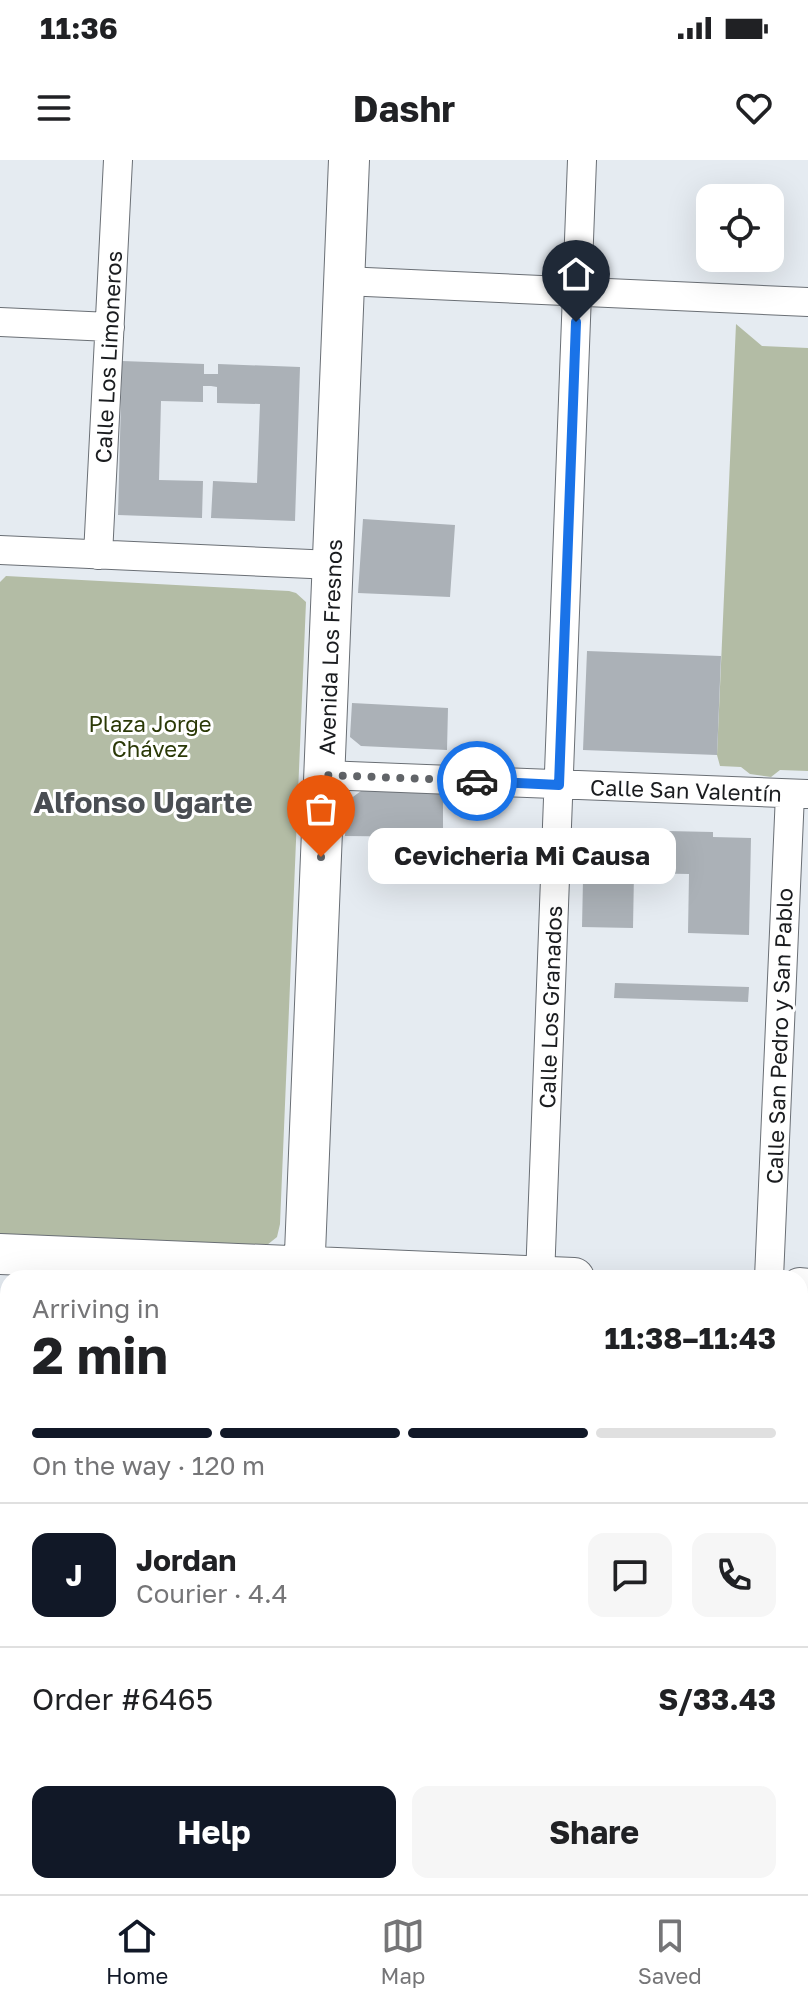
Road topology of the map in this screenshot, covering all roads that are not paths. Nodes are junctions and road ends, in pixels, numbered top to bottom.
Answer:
1 (118, 160) edge
2 (349, 160) edge
3 (582, 160) edge
4 (344, 281) junction
5 (577, 291) junction
6 (808, 302) edge
7 (0, 322) edge
8 (110, 327) junction
9 (0, 550) edge
10 (98, 555) junction
11 (333, 565) junction
12 (324, 775) junction
13 (559, 785) junction
14 (799, 794) edge
15 (0, 1254) edge
16 (73, 1268) edge
17 (188, 1270) edge
18 (304, 1270) edge
19 (551, 1270) edge
20 (769, 1270) edge

1 - 8 street, Calle Los Limoneros
2 - 4 street, Avenida Los Fresnos
3 - 5 street, Calle Los Granados
4 - 5 street
4 - 11 street, Avenida Los Fresnos
5 - 6 street
5 - 13 street, Calle Los Granados
7 - 8 street
8 - 10 street, Calle Los Limoneros
9 - 10 street
10 - 11 street
11 - 12 street, Avenida Los Fresnos
12 - 13 street, Calle San Valentín
12 - 18 street, Avenida Los Fresnos
13 - 14 street, Calle San Valentín
13 - 19 street, Calle Los Granados
14 - 20 street, Calle San Pedro y San Pablo
15 - 16 street
16 - 17 street

